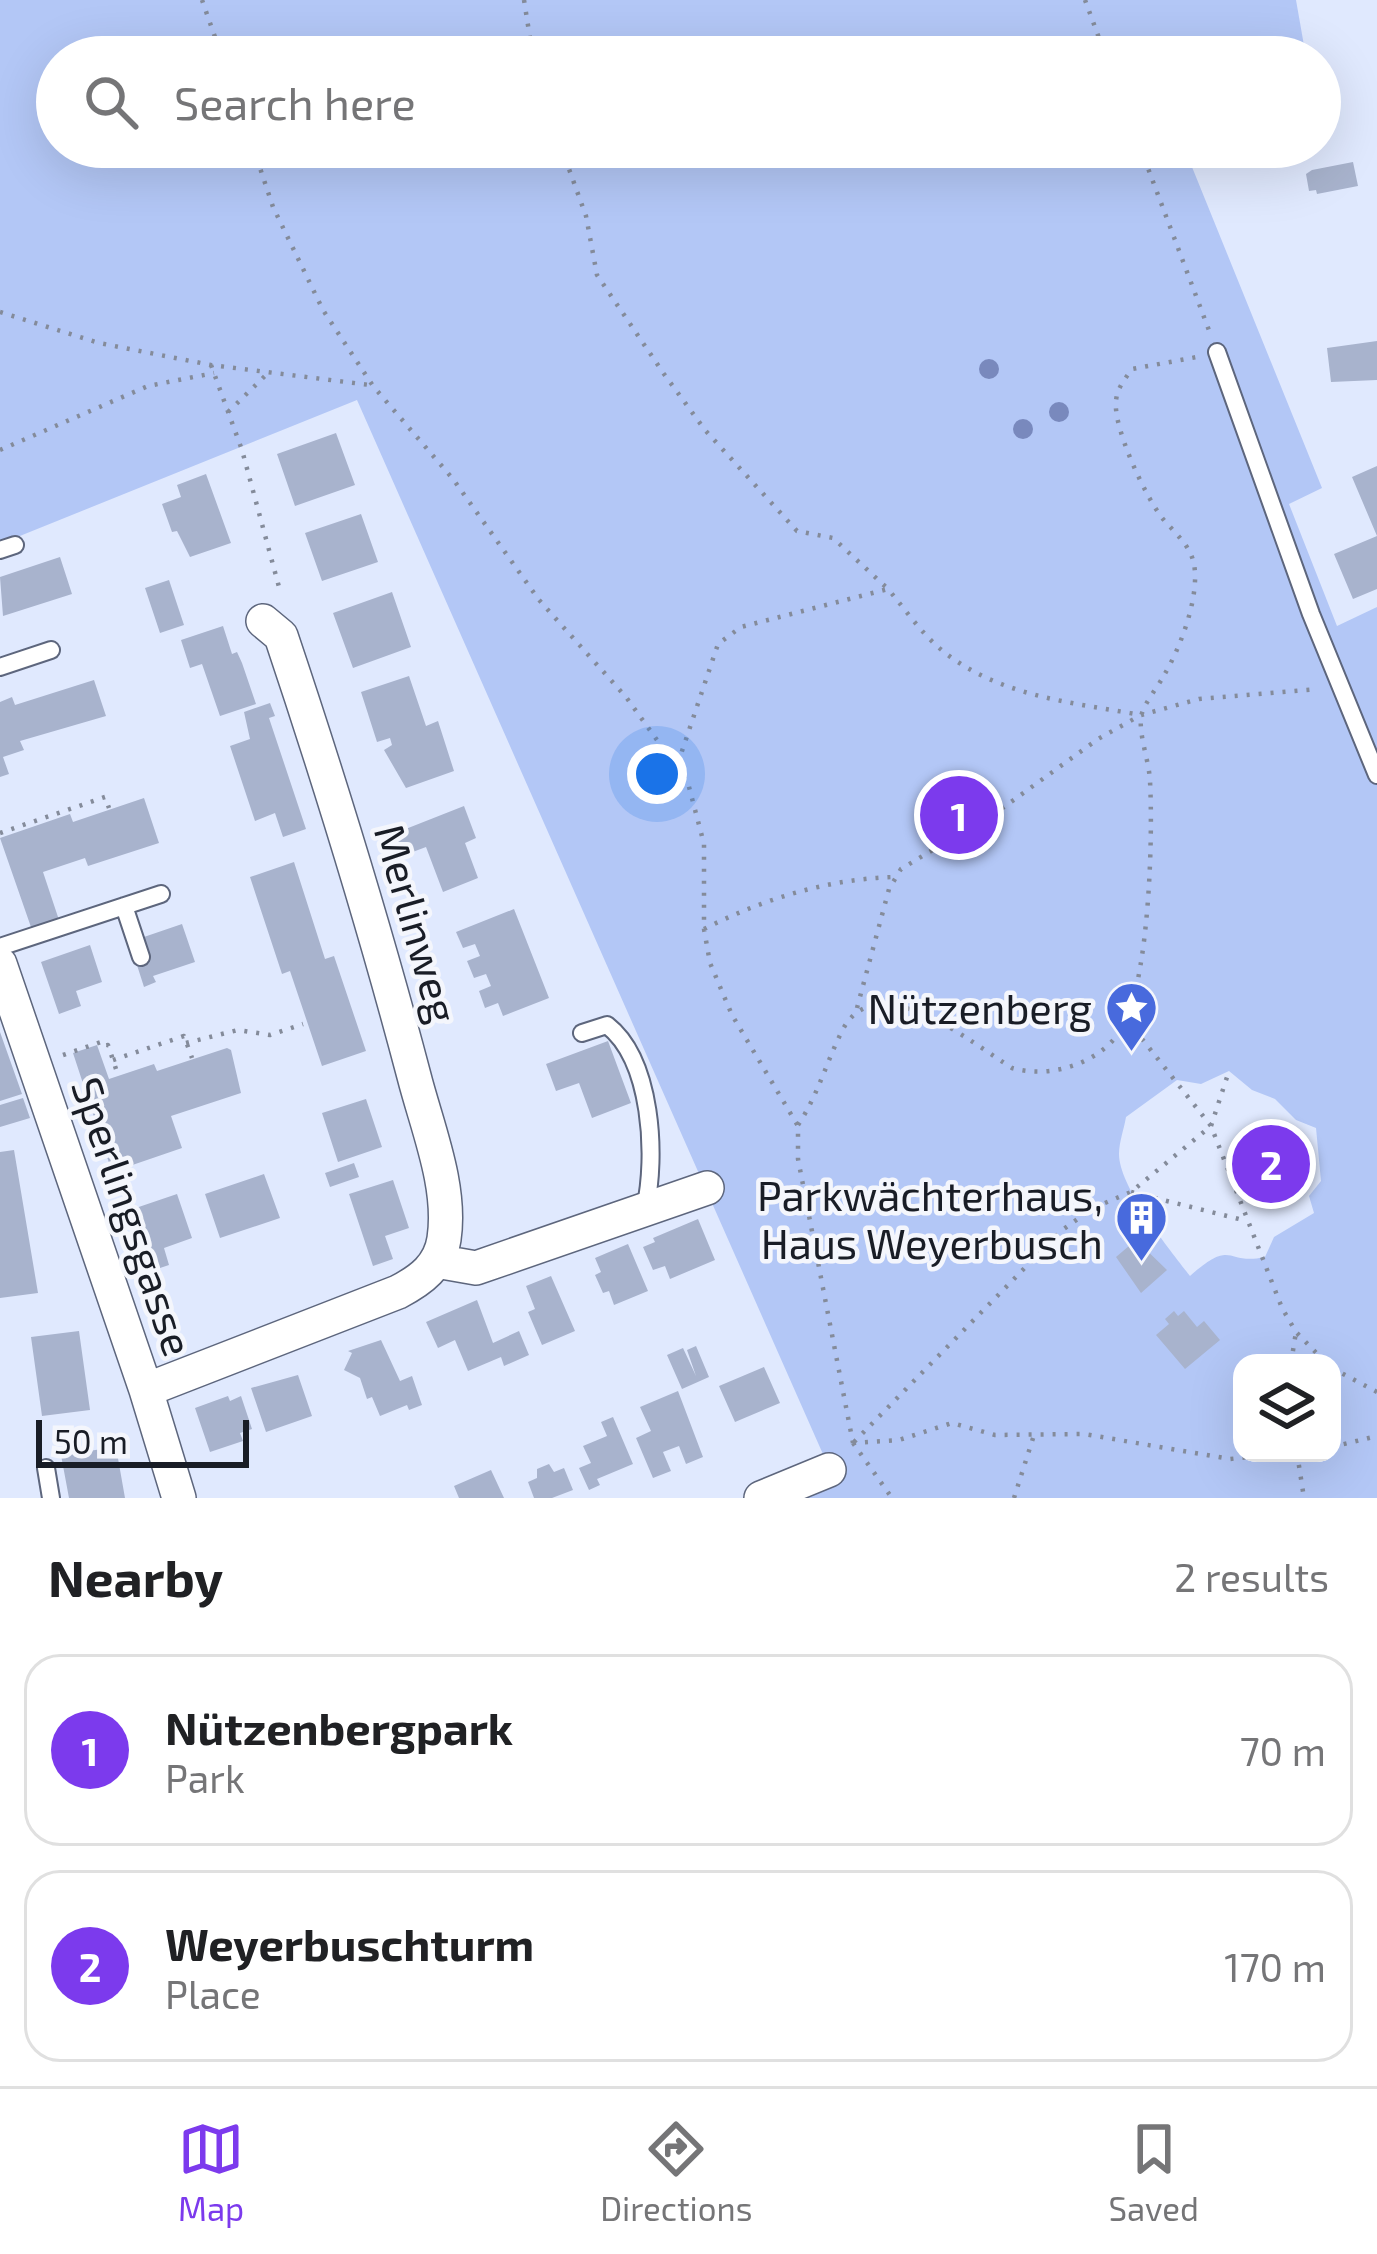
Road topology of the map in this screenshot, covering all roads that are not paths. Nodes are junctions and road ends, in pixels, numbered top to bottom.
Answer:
1 (1217, 352) road end
2 (263, 621) road end
3 (50, 650) dead end
4 (0, 667) edge
5 (1377, 775) edge
6 (161, 894) dead end
7 (124, 906) junction
8 (0, 946) edge
9 (141, 957) dead end
10 (0, 964) edge
11 (582, 1033) dead end
12 (706, 1188) dead end
13 (645, 1210) junction
14 (436, 1262) junction
15 (146, 1390) junction
16 (46, 1468) dead end
17 (829, 1470) road end
18 (51, 1498) edge
19 (179, 1498) edge
20 (761, 1498) edge

1 - 5 lane
2 - 14 street, Merlinweg
3 - 4 lane
6 - 7 lane
7 - 8 lane
7 - 9 lane
10 - 15 street, Sperlingsgasse
11 - 13 lane
12 - 13 street
13 - 14 street
14 - 15 street
15 - 19 street, Sperlingsgasse
16 - 18 lane
17 - 20 street

